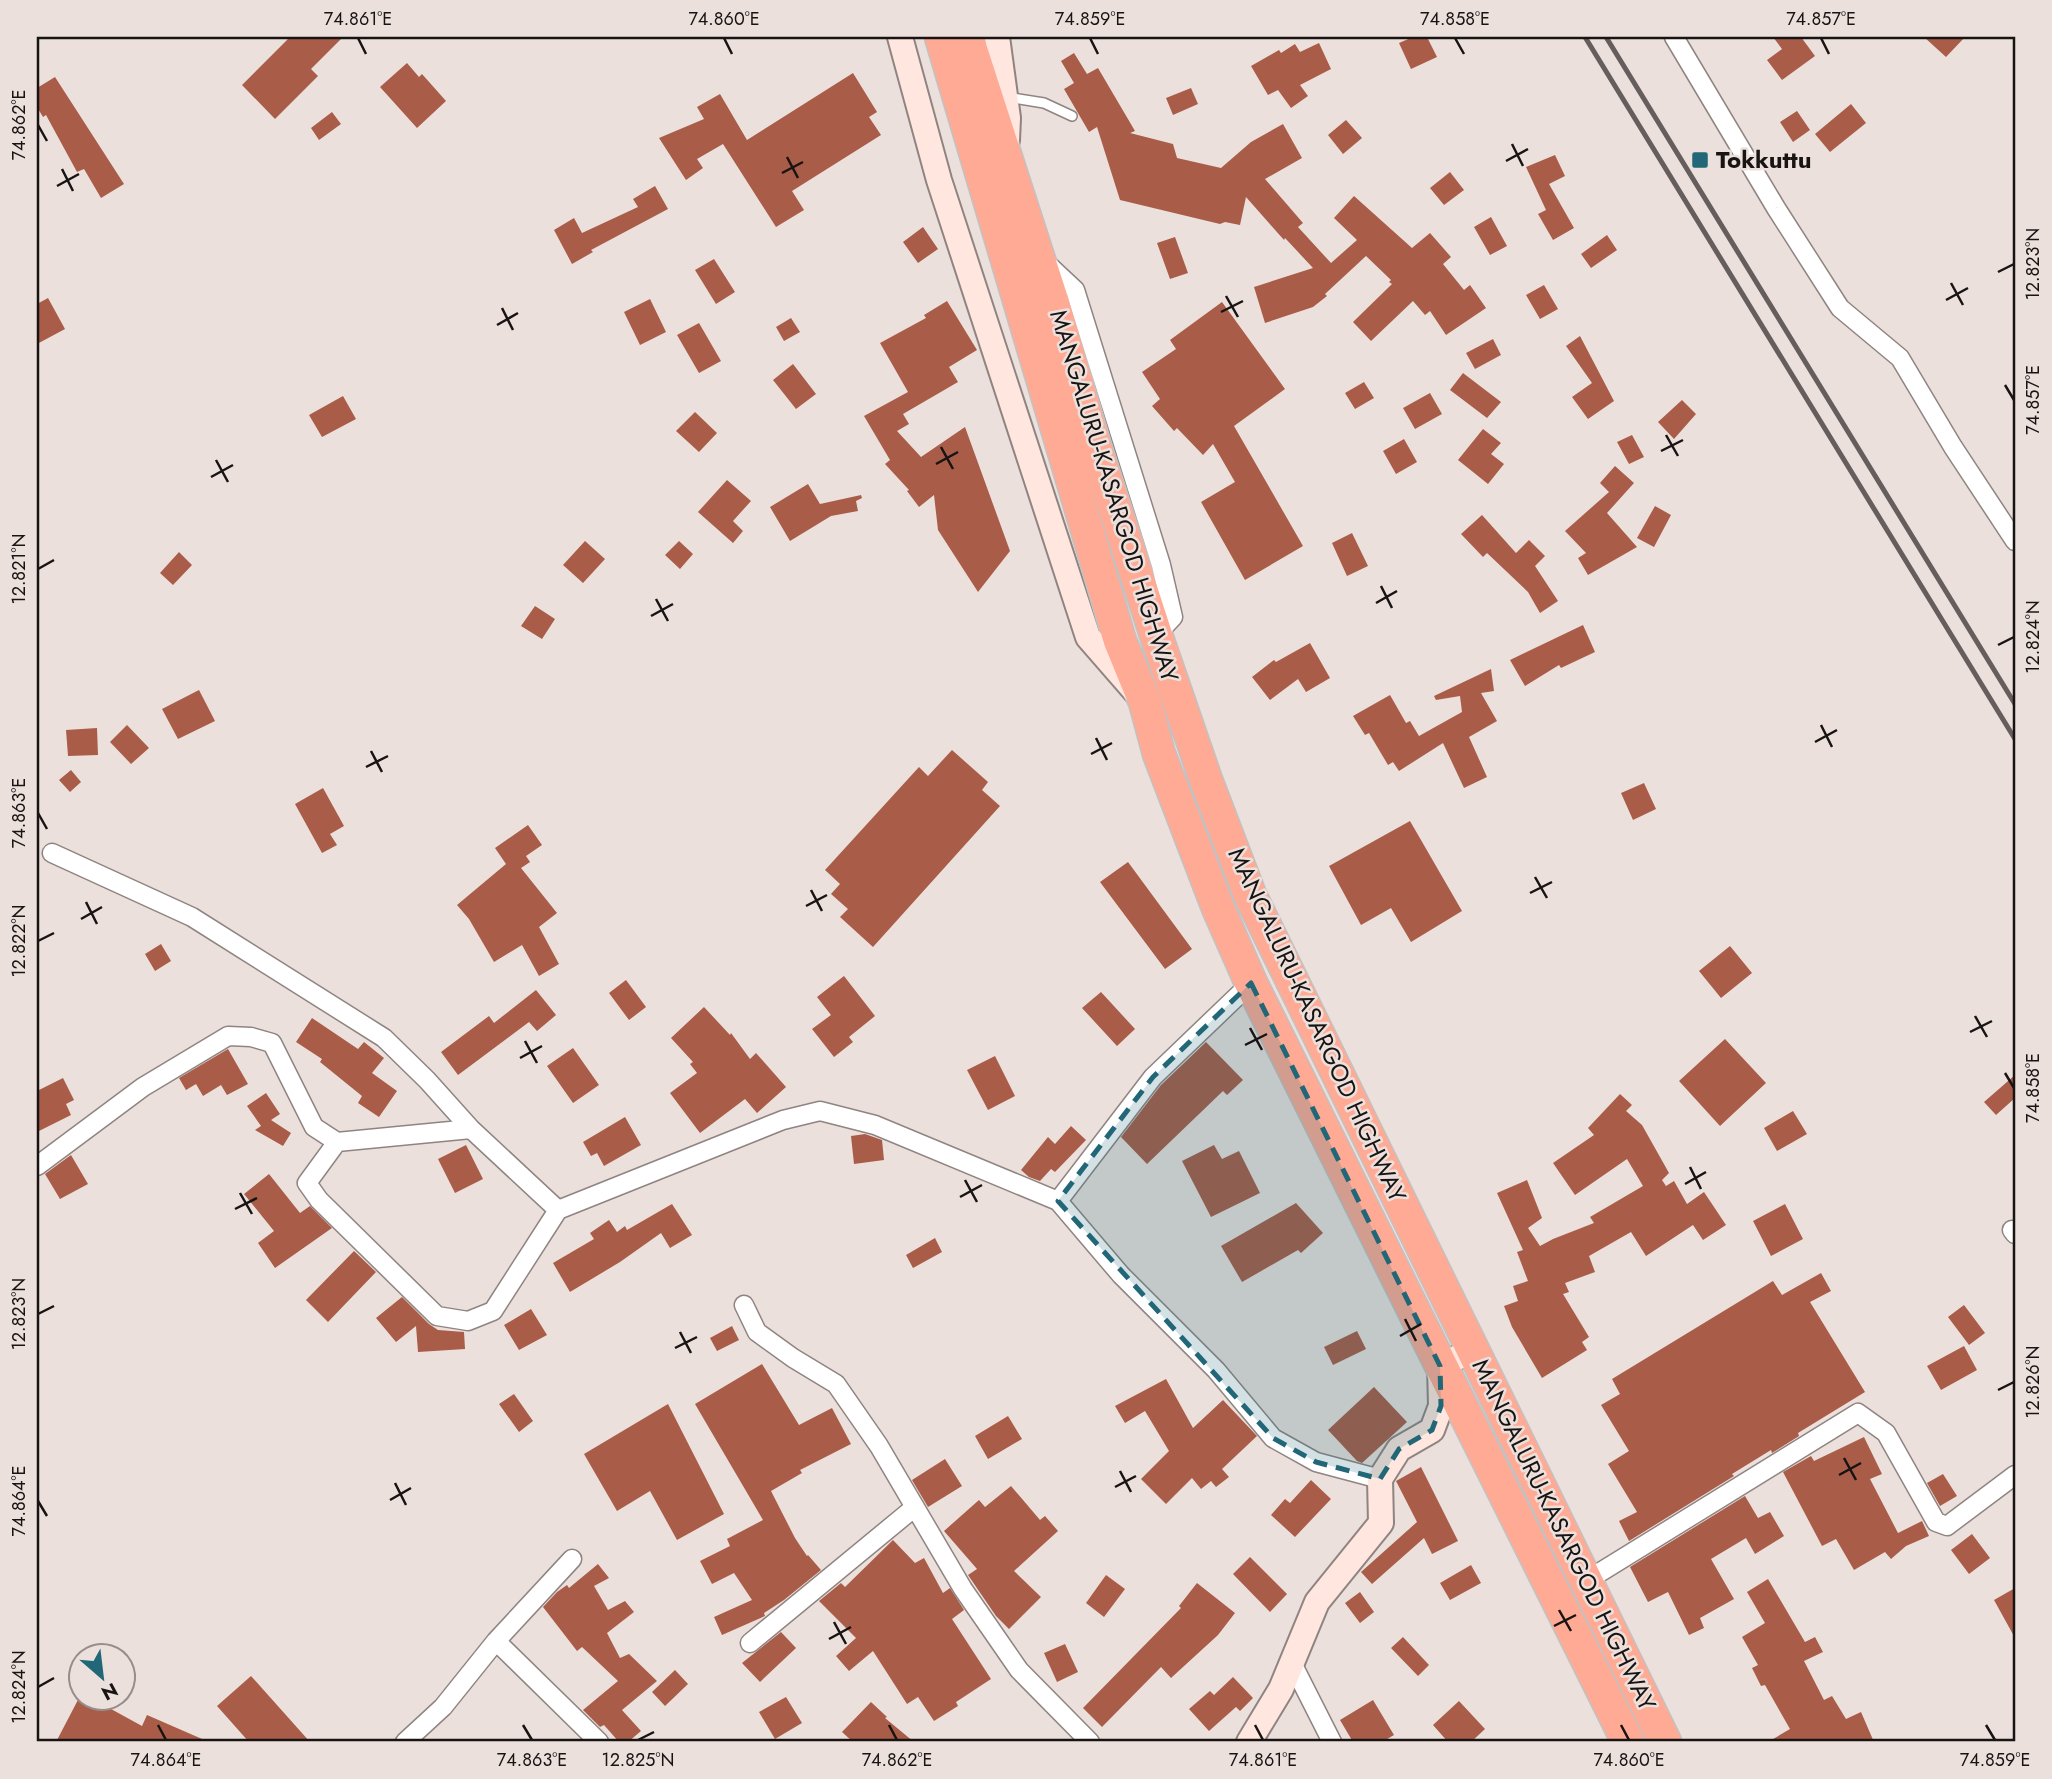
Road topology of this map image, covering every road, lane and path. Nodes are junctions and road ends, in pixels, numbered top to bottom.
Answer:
1 (901, 37) edge
2 (1674, 37) edge
3 (964, 42) edge
4 (1005, 97) junction
5 (1072, 116) dead end
6 (1006, 158) junction
7 (2015, 541) edge
8 (1145, 702) junction
9 (52, 853) dead end
10 (1251, 983) junction
11 (471, 1129) junction
12 (337, 1142) junction
13 (37, 1166) edge
14 (1058, 1201) junction
15 (558, 1210) junction
16 (744, 1305) dead end
17 (1473, 1350) junction
18 (1440, 1366) junction
19 (2015, 1475) edge
20 (1380, 1479) junction
21 (915, 1507) junction
22 (572, 1559) dead end
23 (1586, 1581) junction
24 (496, 1642) junction
25 (750, 1643) dead end
26 (1292, 1662) junction
27 (405, 1742) edge
28 (598, 1742) edge
29 (1090, 1742) edge
30 (1249, 1742) edge
31 (1332, 1742) edge
32 (1628, 1742) edge
33 (1665, 1742) edge

1 - 8 street
2 - 7 street
3 - 4 street
3 - 6 highway, MANGALURU-KASARGOD HIGHWAY
3 - 8 highway, MANGALURU-KASARGOD HIGHWAY
4 - 5 lane
4 - 6 street
6 - 17 highway, MANGALURU-KASARGOD HIGHWAY
8 - 10 highway, MANGALURU-KASARGOD HIGHWAY
9 - 11 street
10 - 14 street
10 - 18 highway, MANGALURU-KASARGOD HIGHWAY
11 - 12 street
11 - 15 street
12 - 13 street
12 - 15 street
14 - 15 street
14 - 20 street
16 - 21 street
17 - 18 street
17 - 23 highway, MANGALURU-KASARGOD HIGHWAY
18 - 20 street
18 - 32 highway, MANGALURU-KASARGOD HIGHWAY
19 - 23 street
20 - 26 street
21 - 25 street
21 - 29 street
22 - 24 street
23 - 33 highway, MANGALURU-KASARGOD HIGHWAY
24 - 27 street
24 - 28 street
26 - 30 street
26 - 31 street

